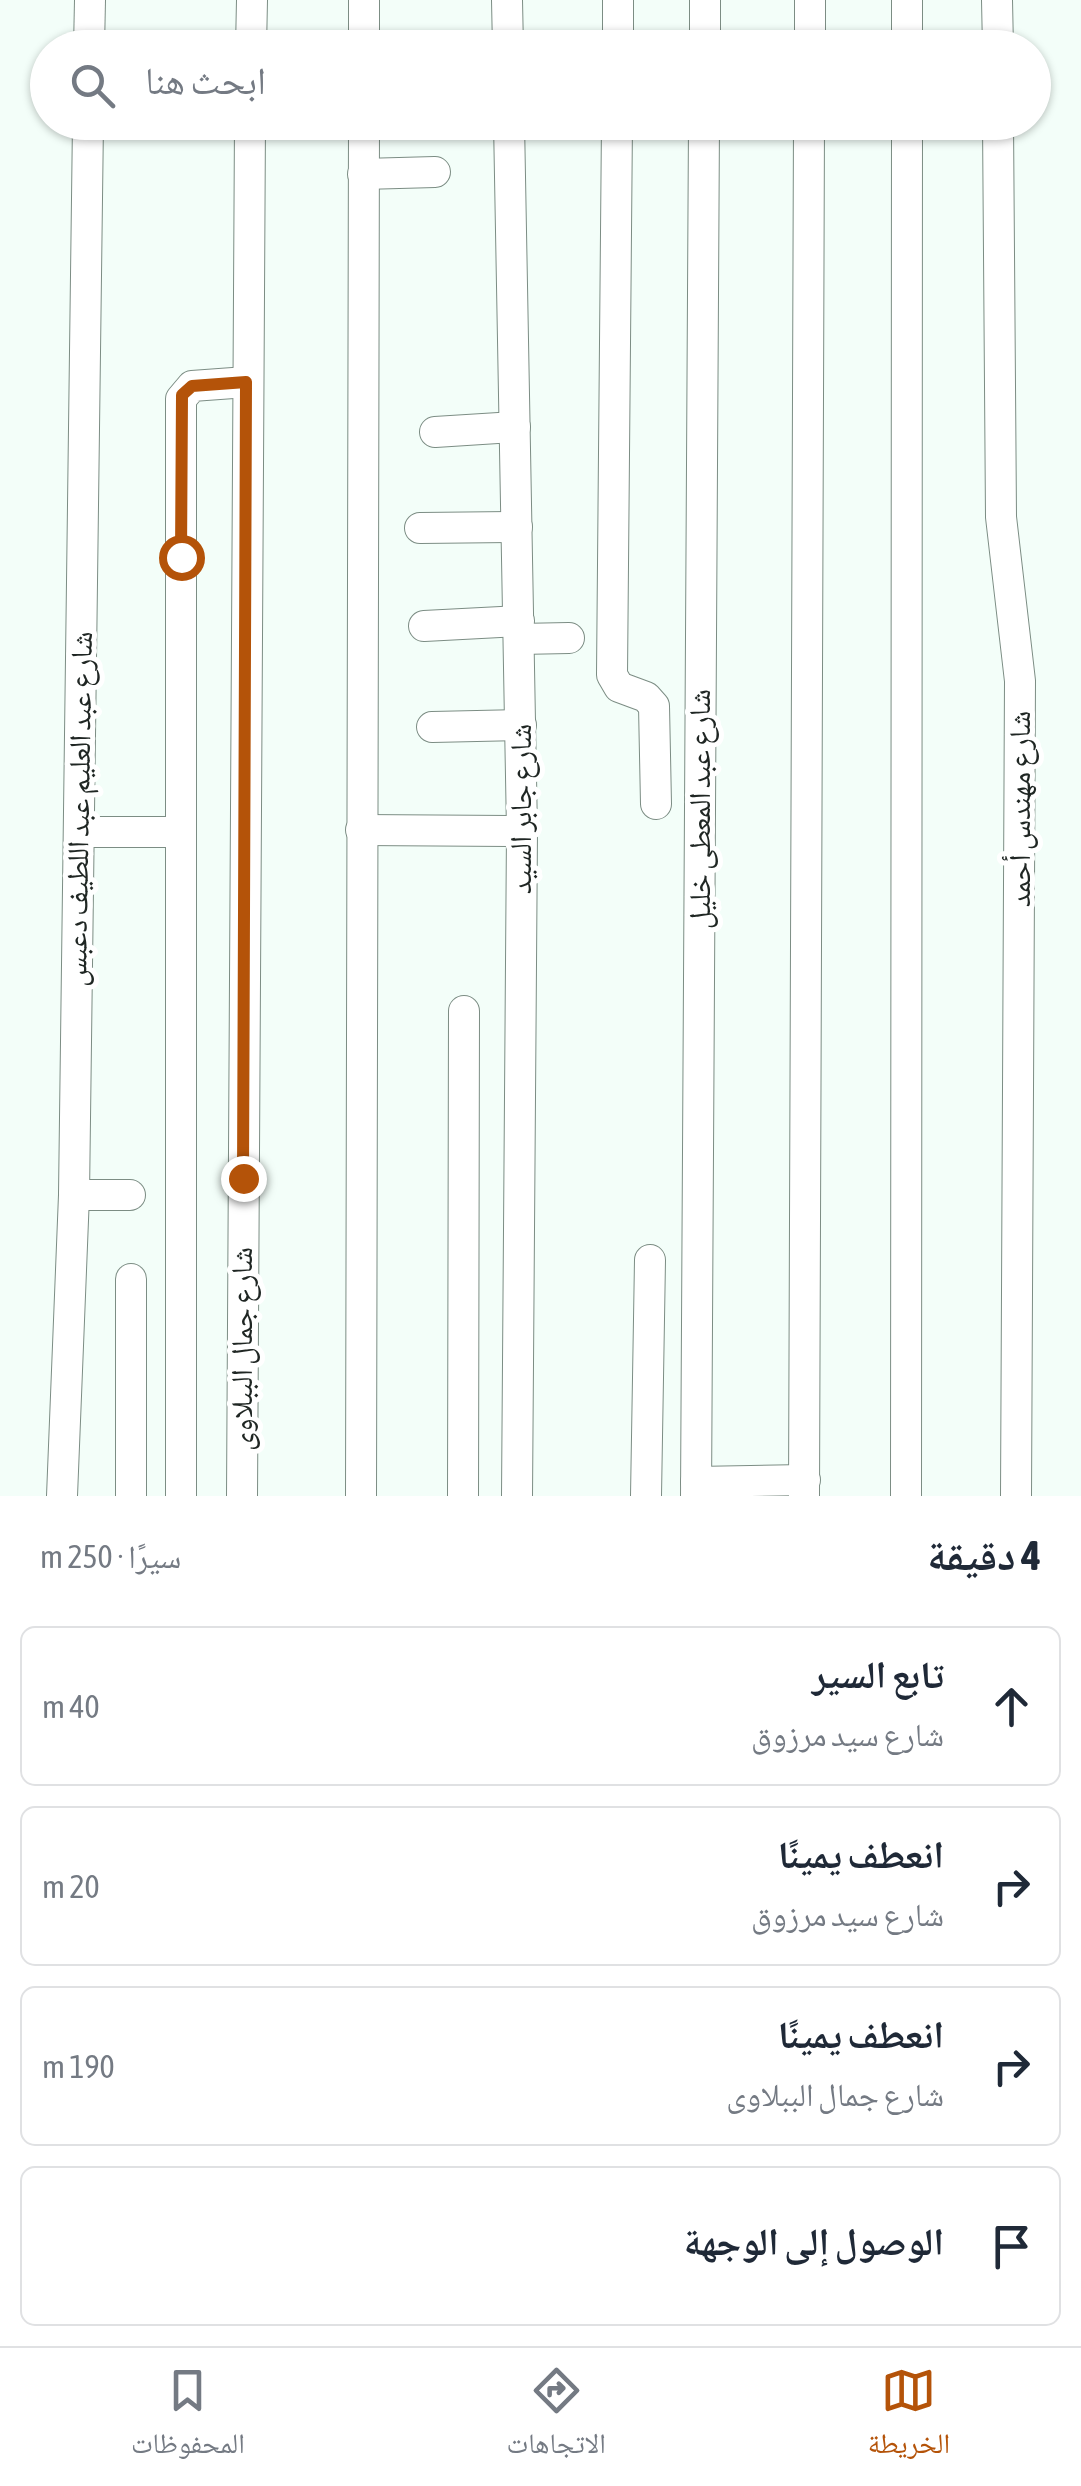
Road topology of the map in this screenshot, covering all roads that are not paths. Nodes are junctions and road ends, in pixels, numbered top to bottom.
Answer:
1 (90, 0) edge
2 (252, 0) edge
3 (364, 0) edge
4 (507, 0) edge
5 (618, 0) edge
6 (705, 0) edge
7 (810, 0) edge
8 (907, 0) edge
9 (997, 0) edge
10 (90, 30) edge
11 (252, 30) edge
12 (364, 30) edge
13 (508, 30) edge
14 (618, 30) edge
15 (705, 30) edge
16 (810, 30) edge
17 (907, 30) edge
18 (998, 30) edge
19 (88, 140) edge
20 (250, 140) edge
21 (364, 140) edge
22 (510, 140) edge
23 (617, 140) edge
24 (704, 140) edge
25 (810, 140) edge
26 (907, 140) edge
27 (998, 140) edge
28 (435, 172) dead end
29 (364, 174) junction
30 (246, 382) junction
31 (515, 427) junction
32 (435, 432) dead end
33 (517, 527) junction
34 (420, 528) dead end
35 (424, 626) dead end
36 (519, 630) junction
37 (569, 638) dead end
38 (520, 726) junction
39 (432, 727) dead end
40 (656, 804) dead end
41 (361, 830) junction
42 (522, 831) junction
43 (79, 832) junction
44 (180, 832) junction
45 (464, 1010) dead end
46 (130, 1195) dead end
47 (74, 1196) junction
48 (650, 1260) dead end
49 (131, 1278) dead end
50 (804, 1488) edge
51 (696, 1489) edge
52 (62, 1496) edge
53 (131, 1496) edge
54 (181, 1496) edge
55 (242, 1496) edge
56 (360, 1496) edge
57 (463, 1496) edge
58 (517, 1496) edge
59 (646, 1496) edge
60 (906, 1496) edge
61 (1016, 1496) edge

1 - 10 street
2 - 11 street
3 - 12 street
4 - 13 street
5 - 14 street
6 - 15 street
7 - 16 street
8 - 17 street
9 - 18 street
19 - 43 street, شارع عبد العليم عبد اللطيف دعبس
20 - 30 street, شارع جمال الببلاوى
21 - 29 street
22 - 31 street, شارع جابر السيد
23 - 40 street
24 - 51 street, شارع عبد المعطى خليل
25 - 50 street
26 - 60 street
27 - 61 street, شارع مهندس أحمد
28 - 29 street
29 - 41 street
30 - 44 street
30 - 55 street, شارع جمال الببلاوى
31 - 32 street
31 - 33 street, شارع جابر السيد
33 - 34 street
33 - 36 street, شارع جابر السيد
35 - 36 street
36 - 37 street
36 - 38 street, شارع جابر السيد
38 - 39 street
38 - 42 street, شارع جابر السيد
41 - 42 street
41 - 56 street
42 - 58 street, شارع جابر السيد
43 - 44 street
43 - 47 street, شارع عبد العليم عبد اللطيف دعبس
44 - 54 street
45 - 57 street
46 - 47 street
47 - 52 street, شارع عبد العليم عبد اللطيف دعبس
48 - 59 street
49 - 53 street
50 - 51 street

